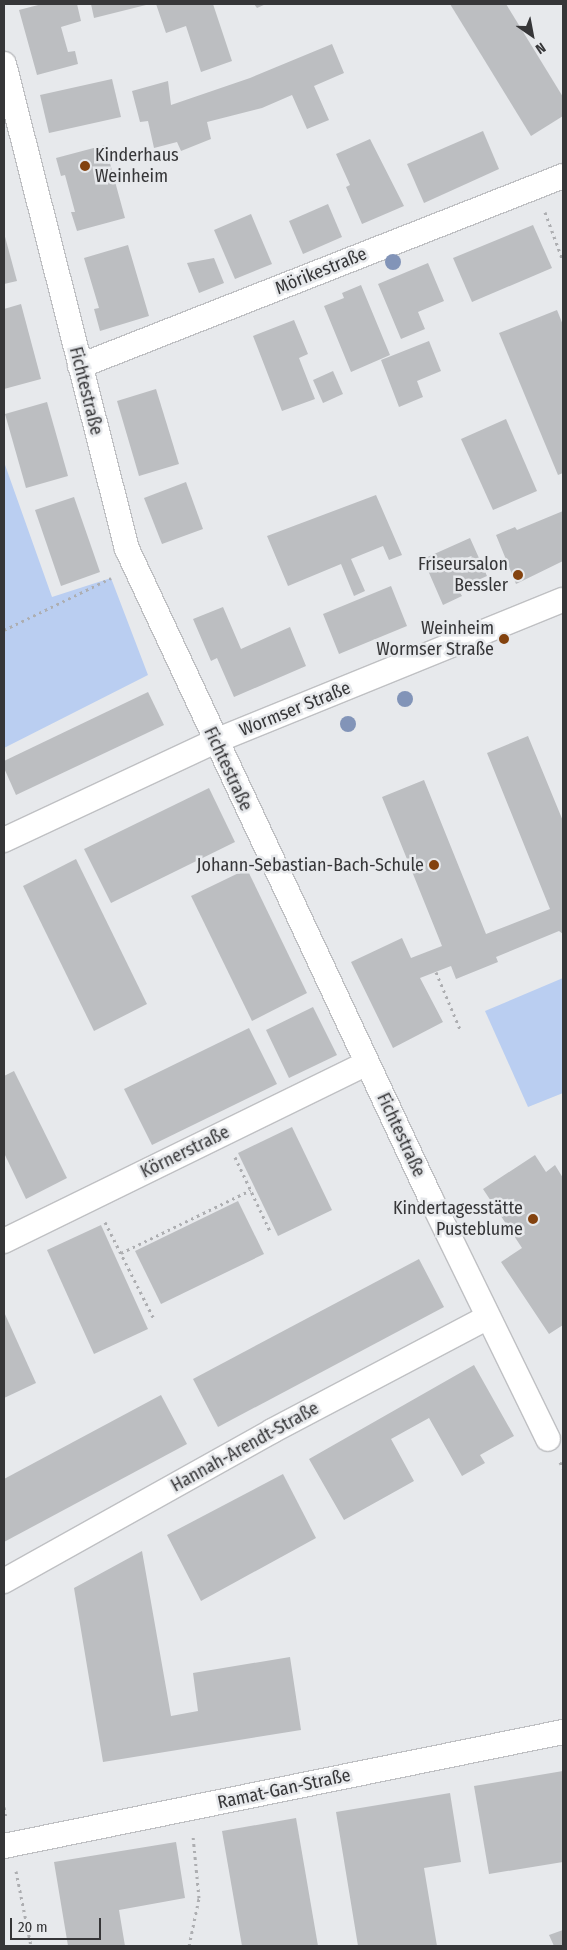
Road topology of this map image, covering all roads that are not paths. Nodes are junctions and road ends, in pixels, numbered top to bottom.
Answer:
1 (4, 64) edge
2 (563, 176) edge
3 (80, 366) junction
4 (563, 600) edge
5 (215, 741) junction
6 (4, 840) edge
7 (367, 1063) junction
8 (4, 1241) edge
9 (488, 1316) junction
10 (548, 1439) dead end
11 (4, 1581) edge
12 (563, 1732) edge
13 (7, 1845) edge

1 - 3 street, Fichtestraße
2 - 3 street, Mörikestraße
3 - 5 street, Fichtestraße
4 - 5 street, Wormser Straße
5 - 6 street, Wormser Straße
5 - 7 street, Fichtestraße
7 - 8 street, Körnerstraße
7 - 9 street, Fichtestraße
9 - 10 street, Fichtestraße
9 - 11 street, Hannah-Arendt-Straße
12 - 13 street, Ramat-Gan-Straße

